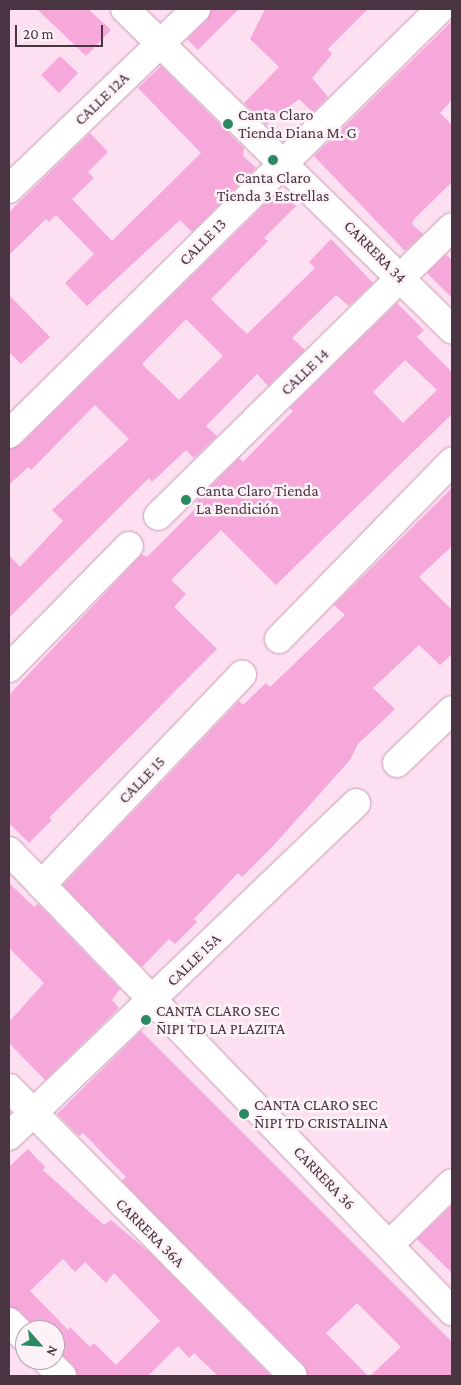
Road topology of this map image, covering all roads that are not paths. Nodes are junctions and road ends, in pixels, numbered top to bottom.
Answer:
1 (125, 9) edge
2 (196, 9) edge
3 (440, 9) edge
4 (162, 41) junction
5 (284, 162) junction
6 (9, 188) edge
7 (452, 227) edge
8 (402, 278) junction
9 (452, 329) edge
10 (9, 434) edge
11 (452, 462) edge
12 (158, 516) dead end
13 (129, 546) dead end
14 (279, 639) dead end
15 (9, 668) edge
16 (242, 675) dead end
17 (452, 710) edge
18 (397, 763) dead end
19 (356, 803) dead end
20 (9, 851) edge
21 (42, 885) junction
22 (152, 1000) junction
23 (9, 1088) edge
24 (32, 1114) junction
25 (9, 1136) edge
26 (452, 1183) edge
27 (389, 1246) junction
28 (452, 1311) edge
29 (292, 1376) edge

1 - 4 street, CARRERA 34
2 - 4 street, CALLE 12A
3 - 5 street, CALLE 13
4 - 5 street, CARRERA 34
4 - 6 street, CALLE 12A
5 - 8 street, CARRERA 34
5 - 10 street, CALLE 13
7 - 8 street, CALLE 14
8 - 9 street, CARRERA 34
8 - 12 street, CALLE 14
11 - 14 street
13 - 15 street
16 - 21 street, CALLE 15
17 - 18 street
19 - 22 street, CALLE 15A
20 - 21 street, CARRERA 36
21 - 22 street, CARRERA 36
22 - 24 street, CALLE 15A
22 - 27 street, CARRERA 36
23 - 24 street, CARRERA 36A
24 - 25 street, CALLE 15A
24 - 29 street, CARRERA 36A
26 - 27 street
27 - 28 street, CARRERA 36

